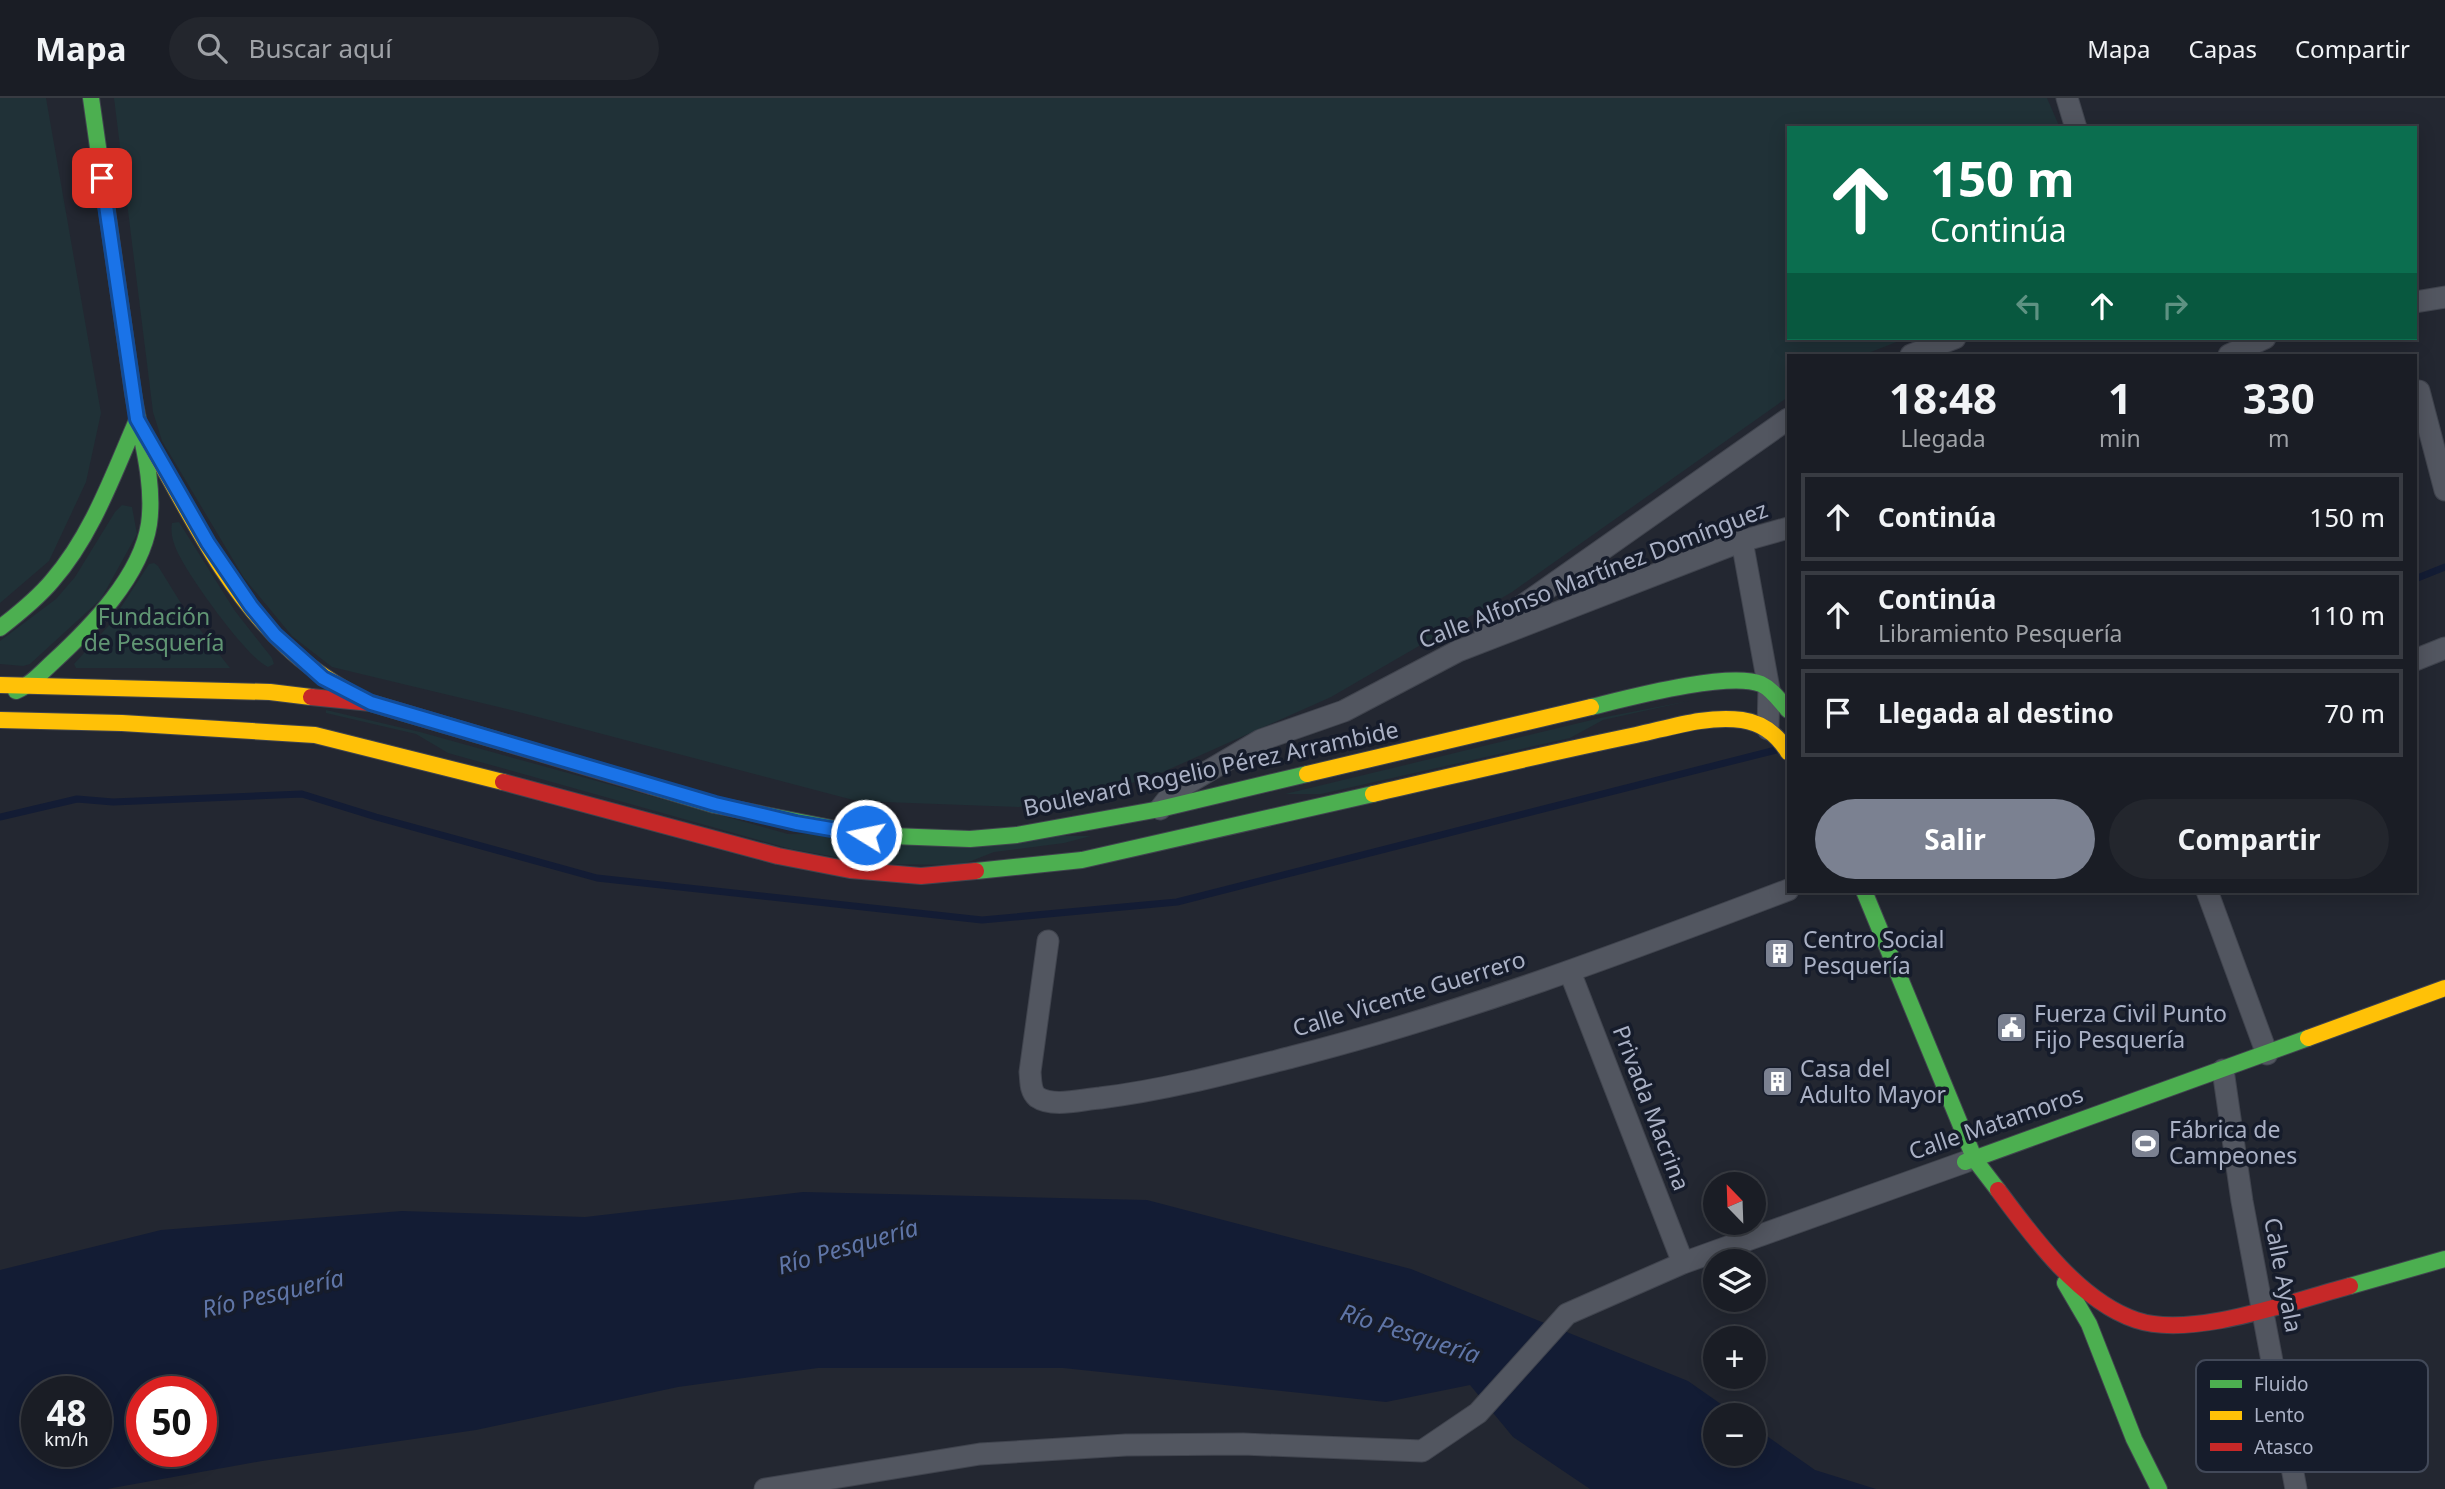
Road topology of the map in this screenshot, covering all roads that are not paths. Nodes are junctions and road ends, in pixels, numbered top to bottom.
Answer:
1 (90, 98) edge
2 (2067, 98) edge
3 (2075, 126) edge
4 (2445, 297) edge
5 (2417, 302) edge
6 (1950, 340) edge
7 (2261, 340) edge
8 (1914, 354) edge
9 (2232, 354) edge
10 (2419, 391) dead end
11 (137, 419) junction
12 (1787, 420) edge
13 (2445, 490) edge
14 (1787, 528) edge
15 (1742, 541) junction
16 (0, 628) edge
17 (2445, 648) edge
18 (1458, 651) junction
19 (2417, 659) edge
20 (0, 685) edge
21 (25, 687) junction
22 (1769, 689) junction
23 (0, 699) edge
24 (371, 703) junction
25 (1787, 709) edge
26 (0, 720) edge
27 (1768, 729) junction
28 (1787, 750) edge
29 (1160, 808) junction
30 (1165, 842) junction
31 (1787, 890) edge
32 (1852, 893) edge
33 (1865, 893) edge
34 (2208, 893) edge
35 (1048, 941) dead end
36 (1570, 972) junction
37 (2445, 988) edge
38 (2267, 1054) junction
39 (2223, 1070) junction
40 (1970, 1161) junction
41 (2445, 1259) edge
42 (1683, 1263) junction
43 (2263, 1310) junction
44 (2272, 1360) edge
45 (765, 1489) edge
46 (2160, 1489) edge

1 - 11 main road
2 - 3 street
4 - 5 street
6 - 8 street
7 - 9 street
10 - 13 street
11 - 16 main road
11 - 21 main road
11 - 24 main road
12 - 18 street
14 - 15 street, Calle Alfonso Martínez Domínguez
15 - 18 street, Calle Alfonso Martínez Domínguez
15 - 22 street
17 - 19 street
18 - 29 street, Calle Alfonso Martínez Domínguez
20 - 21 main road, Boulevard Rogelio Pérez Arrambide
21 - 23 main road
21 - 24 main road, Boulevard Rogelio Pérez Arrambide
22 - 25 main road
22 - 27 street
22 - 29 main road, Boulevard Rogelio Pérez Arrambide
24 - 29 main road, Boulevard Rogelio Pérez Arrambide
26 - 30 main road
27 - 28 main road
27 - 30 main road
29 - 30 main road
31 - 36 street, Calle Vicente Guerrero
32 - 40 main road
33 - 40 main road
34 - 38 street
35 - 36 street, Calle Vicente Guerrero
36 - 42 street, Privada Macrina
37 - 38 main road, Calle Matamoros
38 - 39 main road, Calle Matamoros
39 - 40 main road, Calle Matamoros
39 - 43 street, Calle Ayala
40 - 42 street, Calle Matamoros
40 - 43 main road
40 - 46 main road
41 - 43 main road
42 - 45 street, Calle Matamoros
43 - 44 street, Calle Ayala

